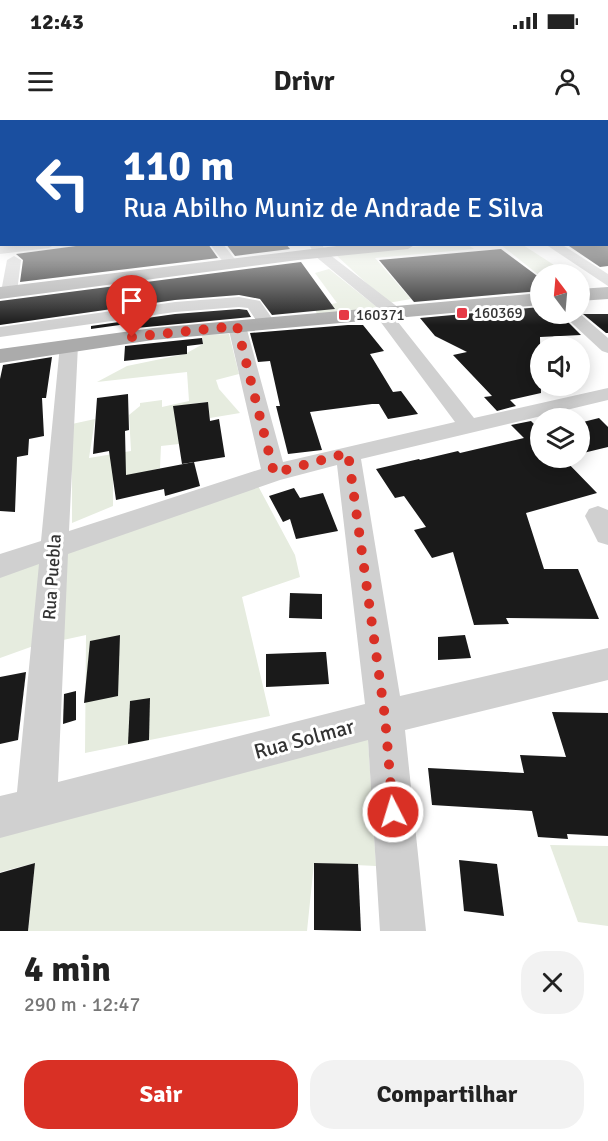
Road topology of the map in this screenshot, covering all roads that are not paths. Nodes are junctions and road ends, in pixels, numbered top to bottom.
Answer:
1 (221, 250) edge
2 (313, 250) edge
3 (319, 250) edge
4 (560, 250) edge
5 (14, 260) dead end
6 (231, 263) junction
7 (608, 281) edge
8 (4, 292) edge
9 (608, 293) edge
10 (590, 294) edge
11 (530, 300) edge
12 (388, 313) junction
13 (267, 324) junction
14 (582, 324) edge
15 (237, 326) junction
16 (0, 333) edge
17 (69, 345) junction
18 (608, 347) edge
19 (0, 356) edge
20 (608, 394) edge
21 (469, 426) junction
22 (348, 453) junction
23 (274, 473) junction
24 (53, 549) junction
25 (0, 566) edge
26 (608, 664) edge
27 (385, 717) junction
28 (36, 808) junction
29 (0, 817) edge
30 (403, 931) edge

1 - 6 street
2 - 6 main road
3 - 12 street
4 - 7 street
5 - 8 street
6 - 8 main road
9 - 10 main road
11 - 12 main road
12 - 13 main road
12 - 21 street
13 - 15 main road
13 - 16 street
14 - 18 street
15 - 17 main road
15 - 23 street
17 - 19 main road
17 - 24 street, Rua Puebla
20 - 21 street
21 - 22 street
22 - 23 street
22 - 27 street
23 - 24 street
24 - 25 street
24 - 28 street, Rua Puebla
26 - 27 street, Rua Solmar
27 - 28 street, Rua Solmar
27 - 30 street
28 - 29 street, Rua Solmar

